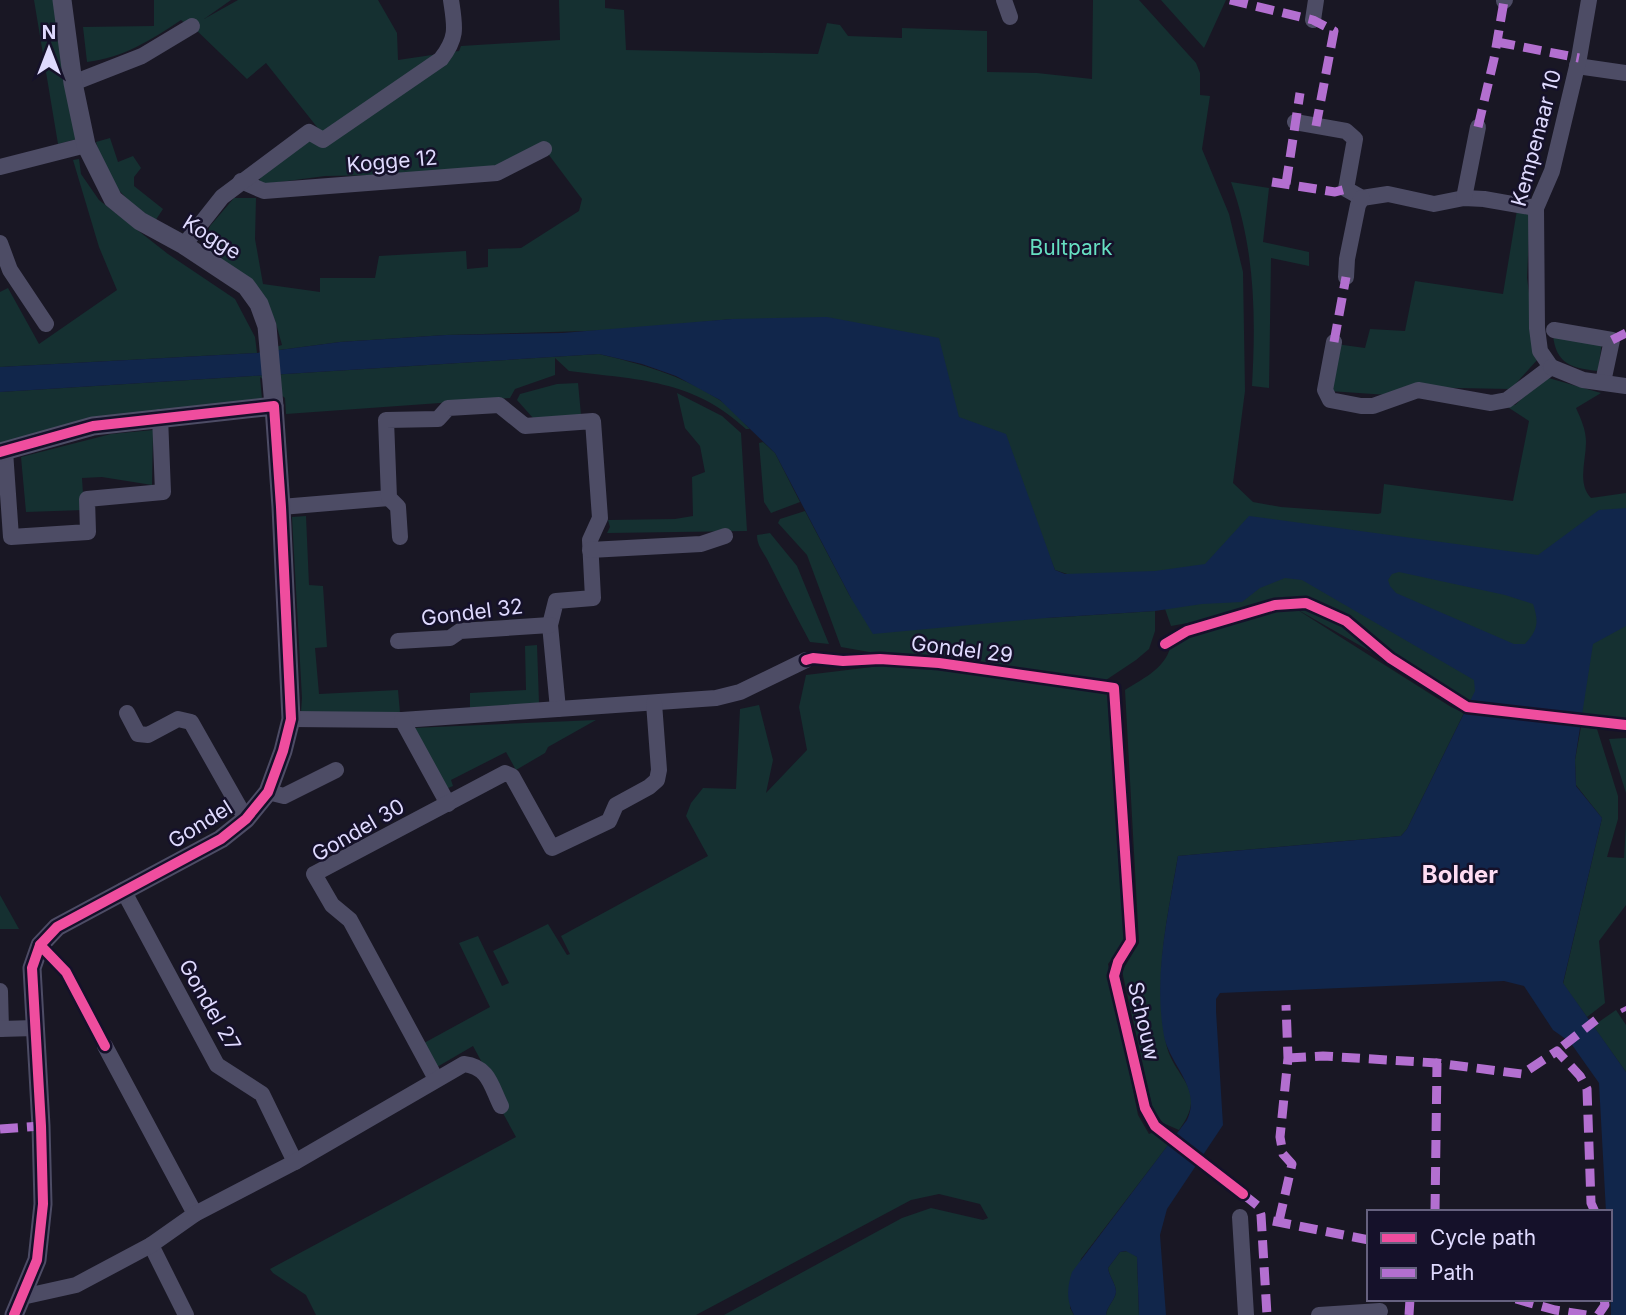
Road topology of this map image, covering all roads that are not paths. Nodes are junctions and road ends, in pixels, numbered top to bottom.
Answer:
1 (62, 0) edge
2 (451, 0) edge
3 (1004, 0) edge
4 (1315, 0) edge
5 (1589, 0) edge
6 (1010, 17) dead end
7 (1313, 20) dead end
8 (192, 26) dead end
9 (1577, 66) junction
10 (1626, 73) edge
11 (73, 83) junction
12 (1296, 122) dead end
13 (1478, 127) dead end
14 (86, 145) junction
15 (544, 149) dead end
16 (0, 167) edge
17 (241, 181) junction
18 (1362, 198) junction
19 (1464, 198) junction
20 (1536, 208) junction
21 (0, 243) edge
22 (184, 245) junction
23 (1346, 277) dead end
24 (46, 324) dead end
25 (1554, 330) dead end
26 (1334, 342) dead end
27 (1551, 368) junction
28 (1603, 382) junction
29 (1626, 386) edge
30 (273, 398) junction
31 (160, 417) junction
32 (3, 452) edge
33 (389, 498) junction
34 (281, 507) junction
35 (725, 536) dead end
36 (400, 537) dead end
37 (590, 550) junction
38 (550, 625) junction
39 (398, 641) dead end
40 (806, 660) dead end
41 (654, 703) junction
42 (558, 709) junction
43 (127, 713) dead end
44 (291, 719) junction
45 (402, 720) junction
46 (336, 770) dead end
47 (268, 792) junction
48 (448, 804) junction
49 (246, 819) junction
50 (123, 890) junction
51 (0, 991) edge
52 (35, 1028) junction
53 (0, 1029) edge
54 (105, 1046) dead end
55 (436, 1079) junction
56 (501, 1106) dead end
57 (295, 1162) junction
58 (195, 1214) junction
59 (1240, 1217) dead end
60 (151, 1245) junction
61 (18, 1306) edge
62 (1380, 1308) edge
63 (186, 1315) edge
64 (1246, 1315) edge
65 (1319, 1315) edge

1 - 11 street, Kogge
2 - 17 street, Kogge 12
3 - 6 street
4 - 7 street
5 - 9 street, Kempenaar 10
8 - 11 street
9 - 10 street
9 - 20 street, Kempenaar 10
11 - 14 street, Kogge
12 - 18 street
13 - 19 street
14 - 16 street
14 - 22 street, Kogge
15 - 17 street, Kogge 12
17 - 22 street, Kogge 12
18 - 19 street
18 - 23 street
19 - 20 street
20 - 27 street, Kempenaar 10
21 - 24 street
22 - 30 street, Kogge
25 - 28 street
26 - 27 street
27 - 28 street
28 - 29 street
30 - 31 street
30 - 34 street, Gondel
31 - 32 street
31 - 32 street
33 - 34 street
33 - 36 street
33 - 37 street, Gondel 32
34 - 44 street, Gondel
35 - 37 street
37 - 38 street, Gondel 32
38 - 39 street, Gondel 32
38 - 42 street, Gondel 32
40 - 41 street
41 - 42 street
41 - 48 street
42 - 45 street
43 - 49 street
44 - 45 street
44 - 47 street, Gondel
45 - 48 street
46 - 47 street
47 - 49 street, Gondel
48 - 55 street, Gondel 30
49 - 50 street, Gondel
50 - 52 street, Gondel
50 - 57 street, Gondel 27
51 - 53 street
52 - 53 street
52 - 61 street, Gondel
54 - 58 street
55 - 56 street
55 - 57 street
57 - 58 street
58 - 60 street
59 - 64 street
60 - 61 street
60 - 63 street
62 - 65 street

